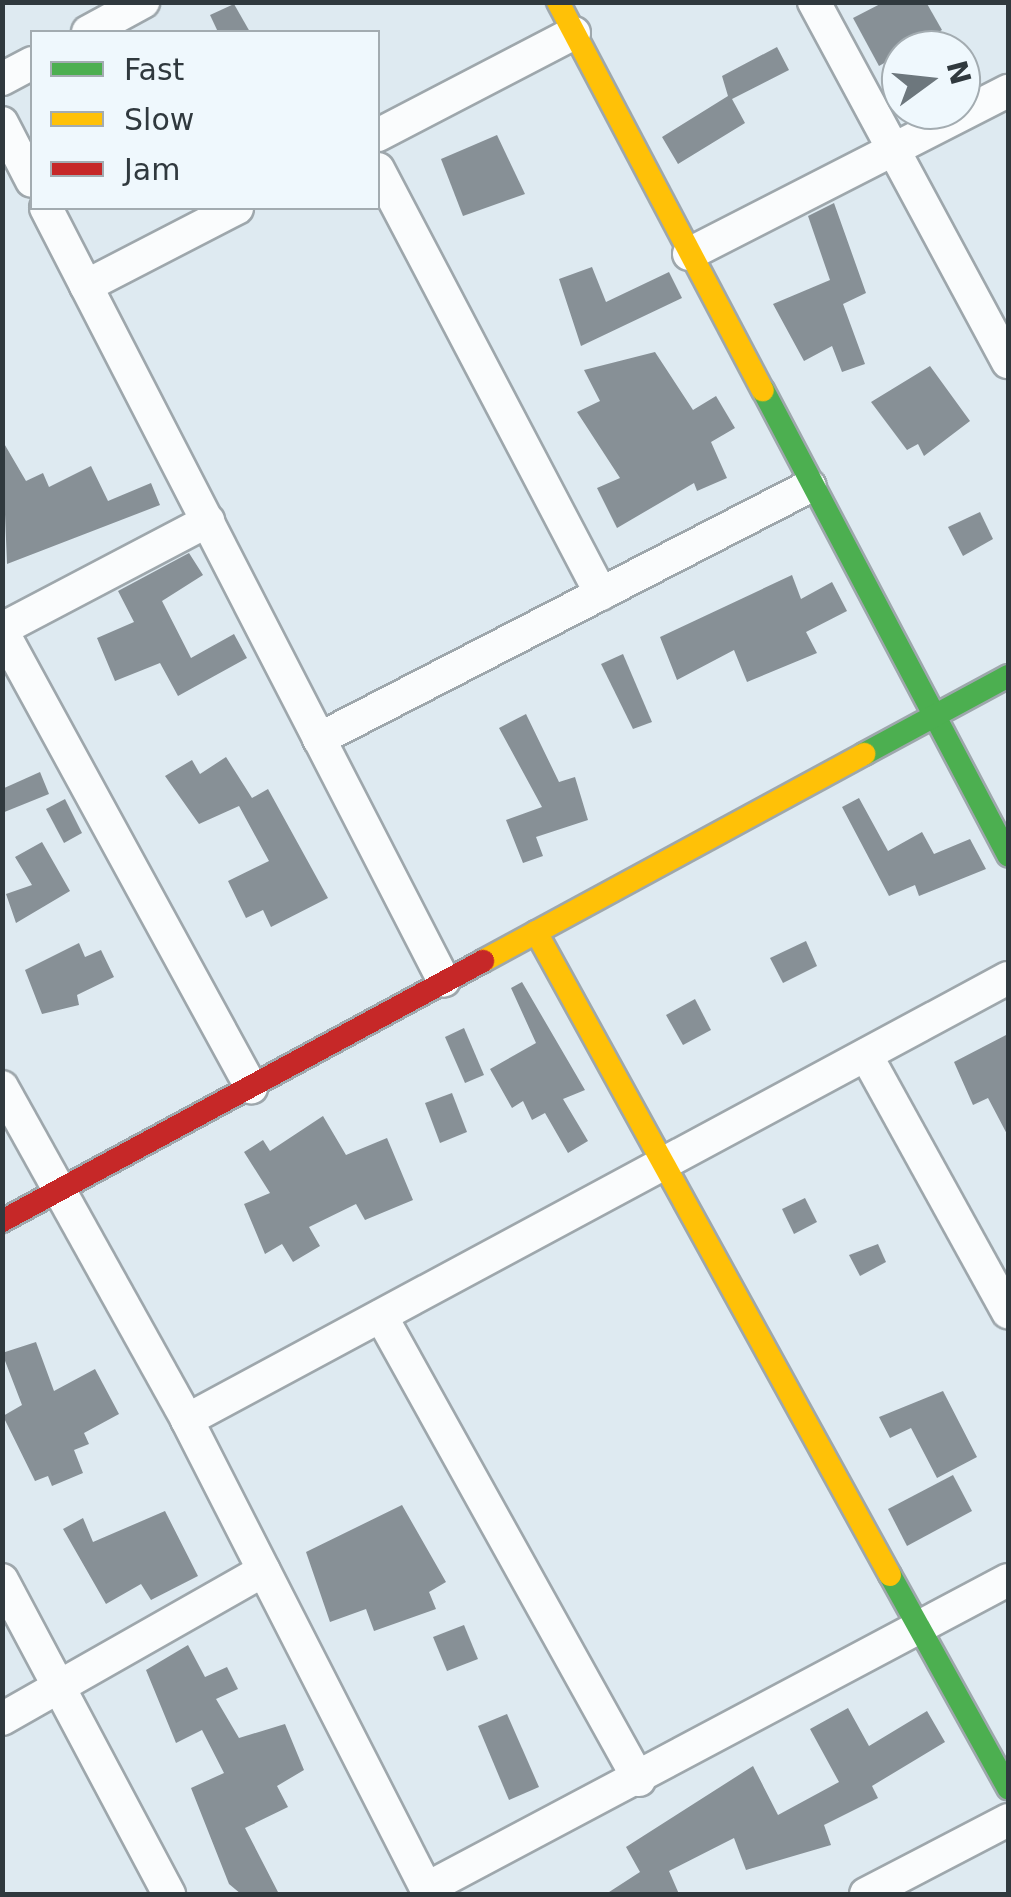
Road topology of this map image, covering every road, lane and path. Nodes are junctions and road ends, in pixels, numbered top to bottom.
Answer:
1 (144, 2) edge
2 (558, 2) edge
3 (814, 2) edge
4 (92, 30) edge
5 (574, 33) junction
6 (30, 64) edge
7 (2, 79) edge
8 (1008, 91) edge
9 (2, 123) edge
10 (380, 133) edge
11 (892, 153) junction
12 (380, 173) edge
13 (30, 177) edge
14 (47, 210) edge
15 (233, 210) edge
16 (689, 254) junction
17 (86, 286) junction
18 (1008, 362) edge
19 (810, 486) junction
20 (208, 521) junction
21 (601, 594) junction
22 (2, 630) edge
23 (1008, 676) edge
24 (931, 718) junction
25 (319, 739) junction
26 (1008, 855) edge
27 (536, 932) junction
28 (1008, 978) edge
29 (444, 982) junction
30 (866, 1054) junction
31 (2, 1087) edge
32 (251, 1087) junction
33 (660, 1166) junction
34 (59, 1191) junction
35 (2, 1222) edge
36 (1008, 1312) edge
37 (380, 1316) junction
38 (187, 1420) junction
39 (264, 1570) junction
40 (2, 1580) edge
41 (1008, 1580) edge
42 (920, 1628) junction
43 (60, 1688) junction
44 (2, 1719) edge
45 (639, 1780) junction
46 (1008, 1788) edge
47 (1008, 1820) edge
48 (428, 1892) edge
49 (169, 1894) edge
50 (866, 1894) edge

1 - 4 street
2 - 5 street
3 - 11 street
5 - 10 street
5 - 16 street
6 - 7 street
8 - 11 street
9 - 13 street
11 - 16 street
11 - 18 street
12 - 21 street
14 - 17 street
15 - 17 street
16 - 19 street
17 - 20 street
19 - 21 street
19 - 24 street
20 - 22 street
20 - 25 street
21 - 25 street
22 - 32 street
23 - 24 street
24 - 26 street
24 - 27 street
25 - 29 street
27 - 29 street
27 - 33 street
28 - 30 street
29 - 32 street
30 - 33 street
30 - 36 street
31 - 34 street
32 - 34 street
33 - 37 street
33 - 42 street
34 - 35 street
34 - 38 street
37 - 38 street
37 - 45 street
38 - 39 street
39 - 43 street
39 - 48 street
40 - 43 street
41 - 42 street
42 - 45 street
42 - 46 street
43 - 44 street
43 - 49 street
45 - 48 street
47 - 50 street

